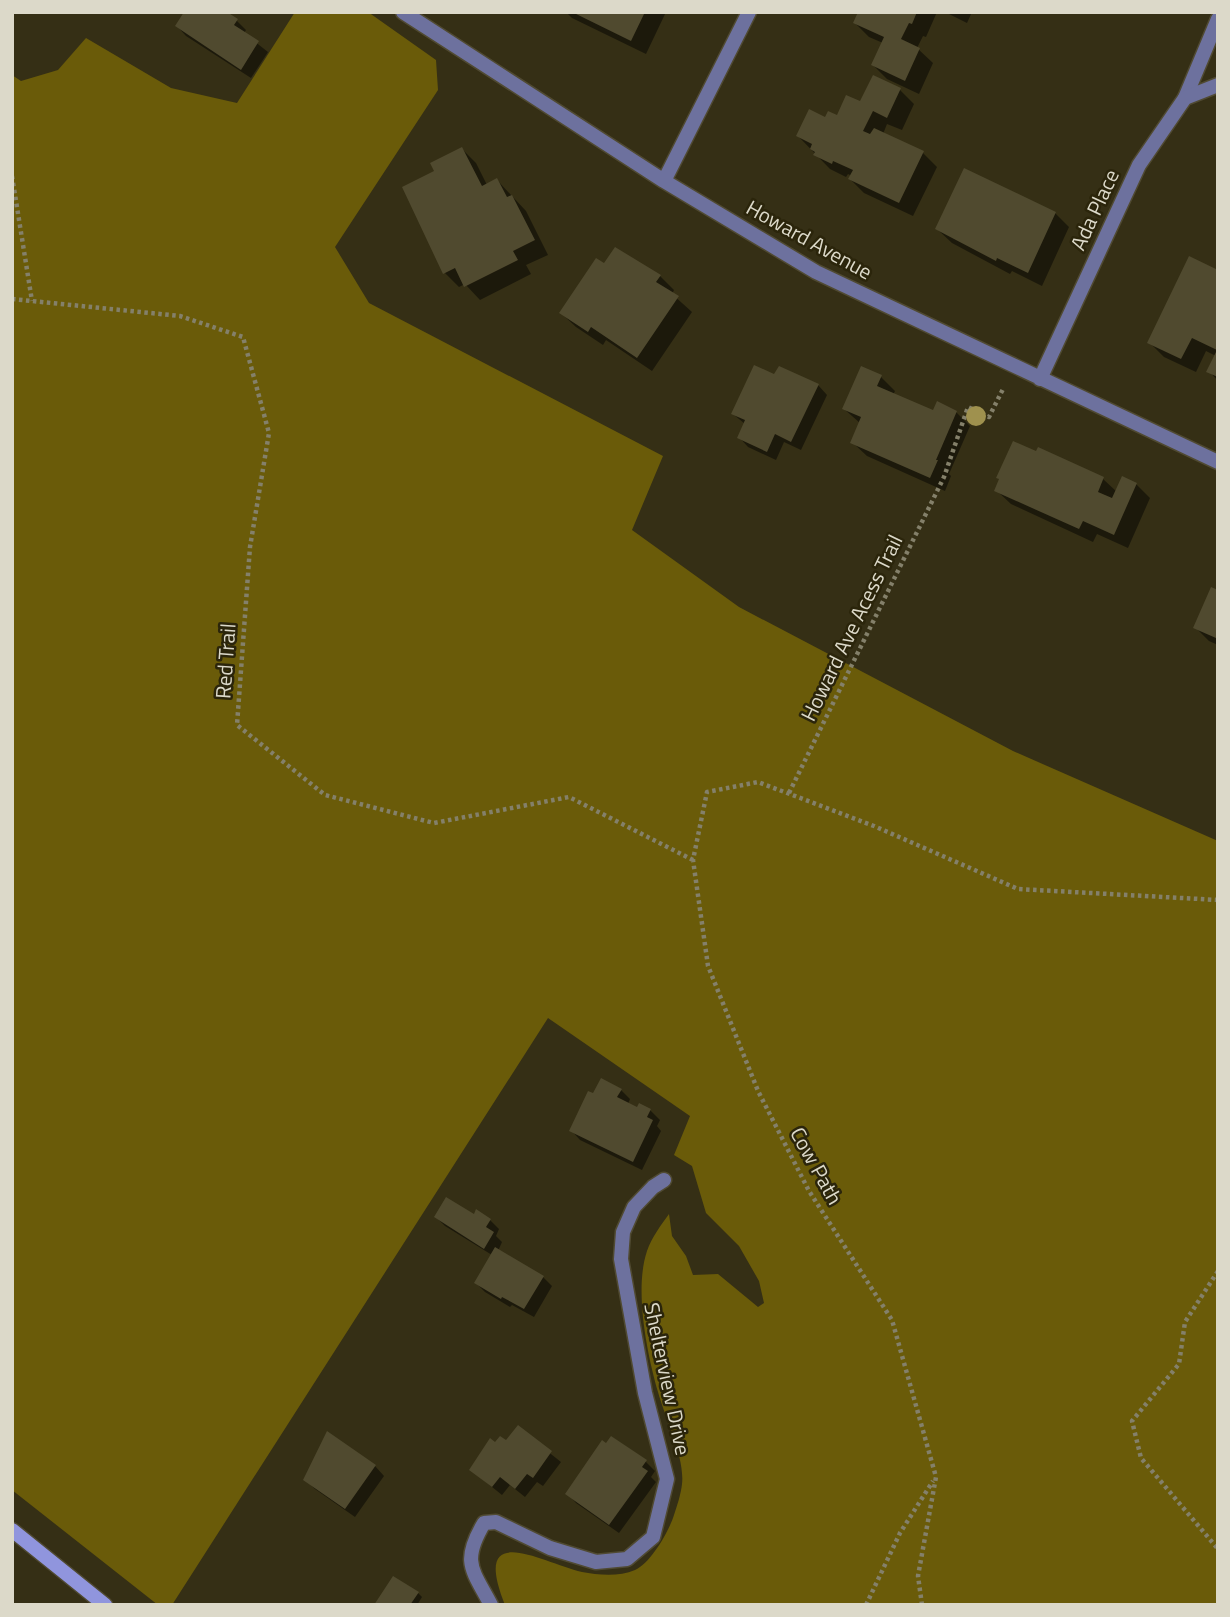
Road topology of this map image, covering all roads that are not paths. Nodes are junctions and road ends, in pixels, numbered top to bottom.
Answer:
1 (403, 12) edge
2 (749, 12) edge
3 (1218, 19) edge
4 (1218, 85) edge
5 (1185, 98) junction
6 (664, 181) junction
7 (1040, 379) junction
8 (1218, 462) edge
9 (664, 1180) dead end
10 (12, 1530) edge
11 (105, 1605) edge
12 (491, 1605) edge

1 - 6 street, Howard Avenue
2 - 6 street
3 - 5 street, Ada Place
4 - 5 street
5 - 7 street, Ada Place
6 - 7 street, Howard Avenue
7 - 8 street, Howard Avenue
9 - 12 street, Shelterview Drive
10 - 11 main road

